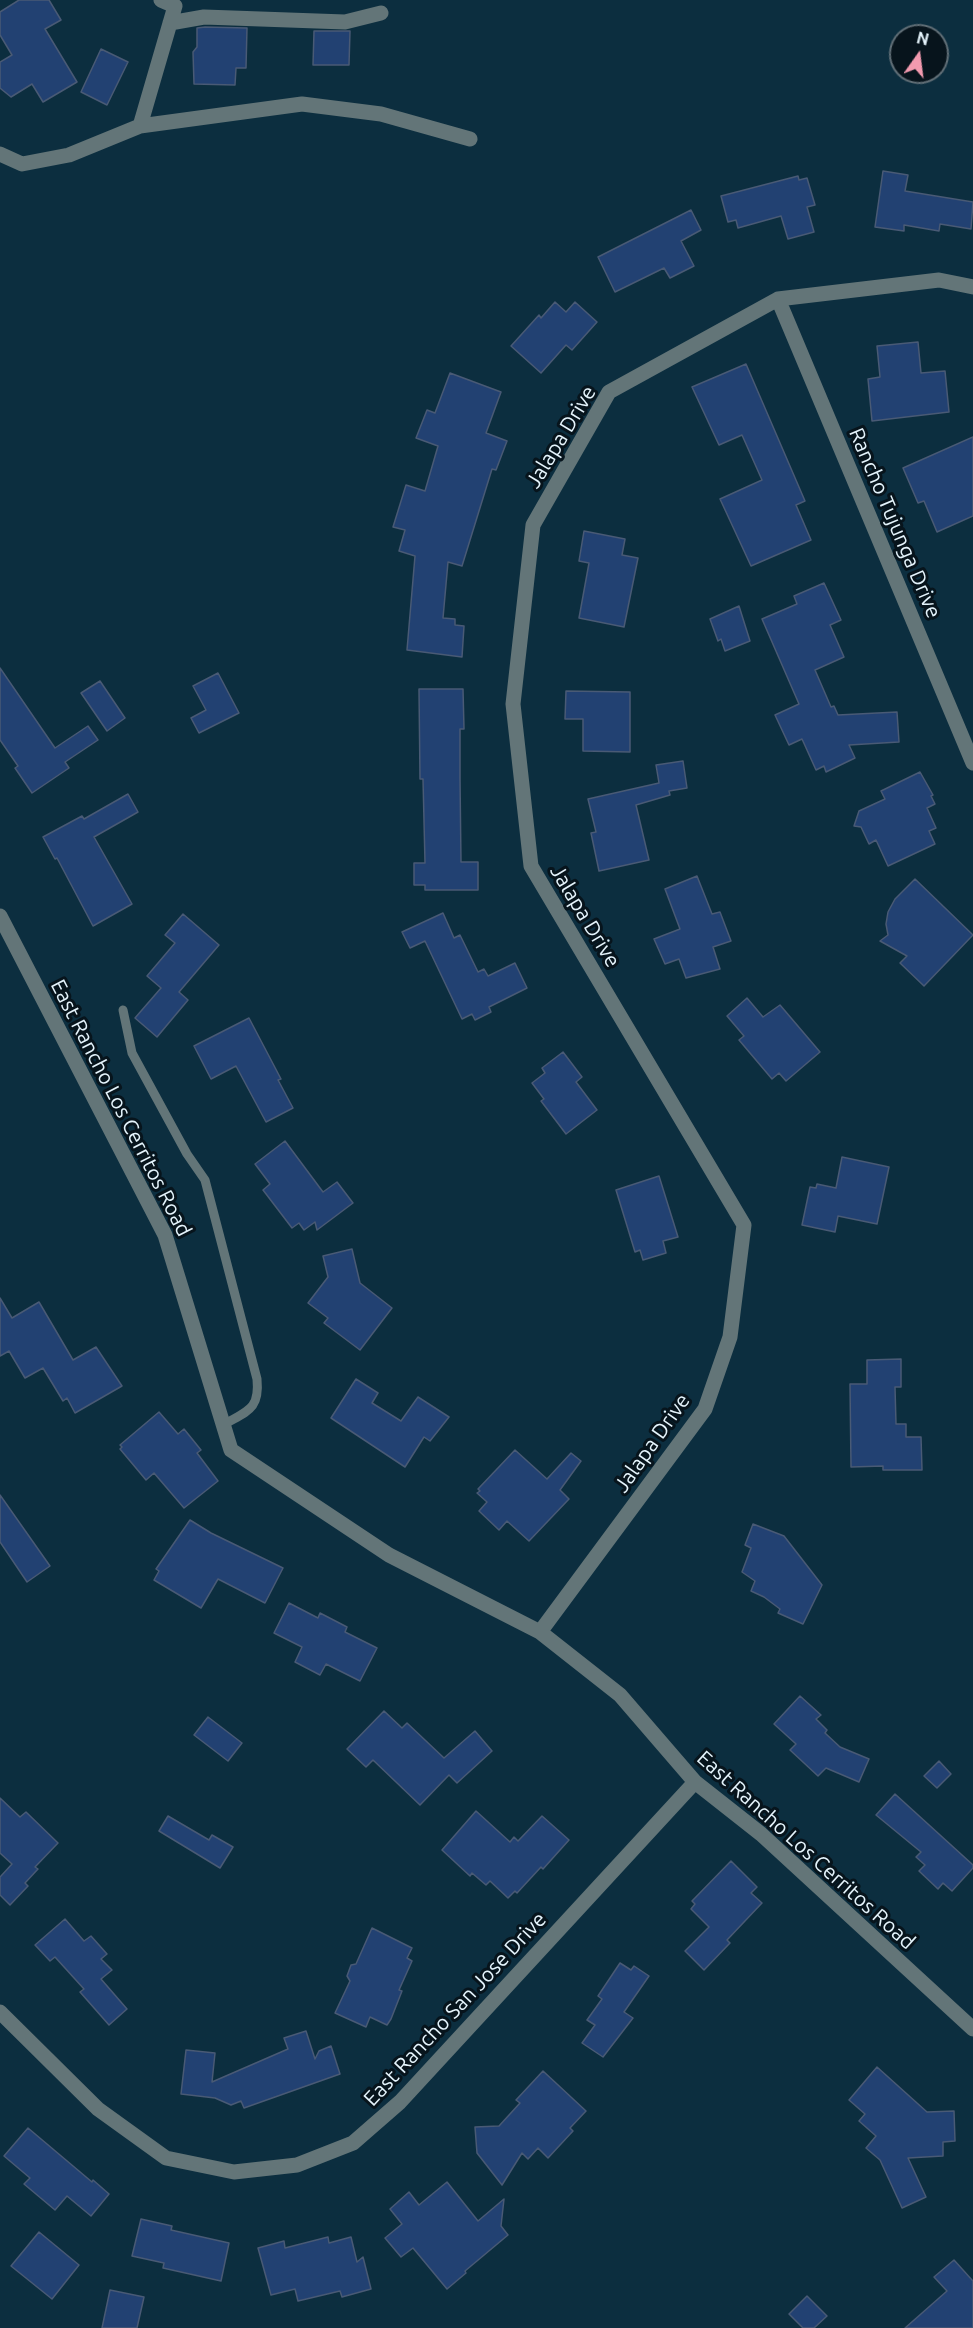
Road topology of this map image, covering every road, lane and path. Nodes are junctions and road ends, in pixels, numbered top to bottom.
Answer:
1 (161, 0) edge
2 (381, 13) dead end
3 (170, 23) junction
4 (140, 126) junction
5 (470, 139) dead end
6 (0, 154) edge
7 (973, 287) edge
8 (778, 299) junction
9 (973, 763) edge
10 (0, 916) edge
11 (123, 1010) dead end
12 (223, 1425) junction
13 (540, 1632) junction
14 (695, 1782) junction
15 (0, 2012) edge
16 (973, 2030) edge

1 - 3 street
2 - 3 street
3 - 4 street
4 - 5 street
4 - 6 street
7 - 8 street, Jalapa Drive
8 - 9 street, Rancho Tujunga Drive
8 - 13 street, Jalapa Drive
10 - 12 street, East Rancho Los Cerritos Road
11 - 12 lane
12 - 13 street, East Rancho Los Cerritos Road
13 - 14 street, East Rancho Los Cerritos Road
14 - 15 street, East Rancho San Jose Drive
14 - 16 street, East Rancho Los Cerritos Road

